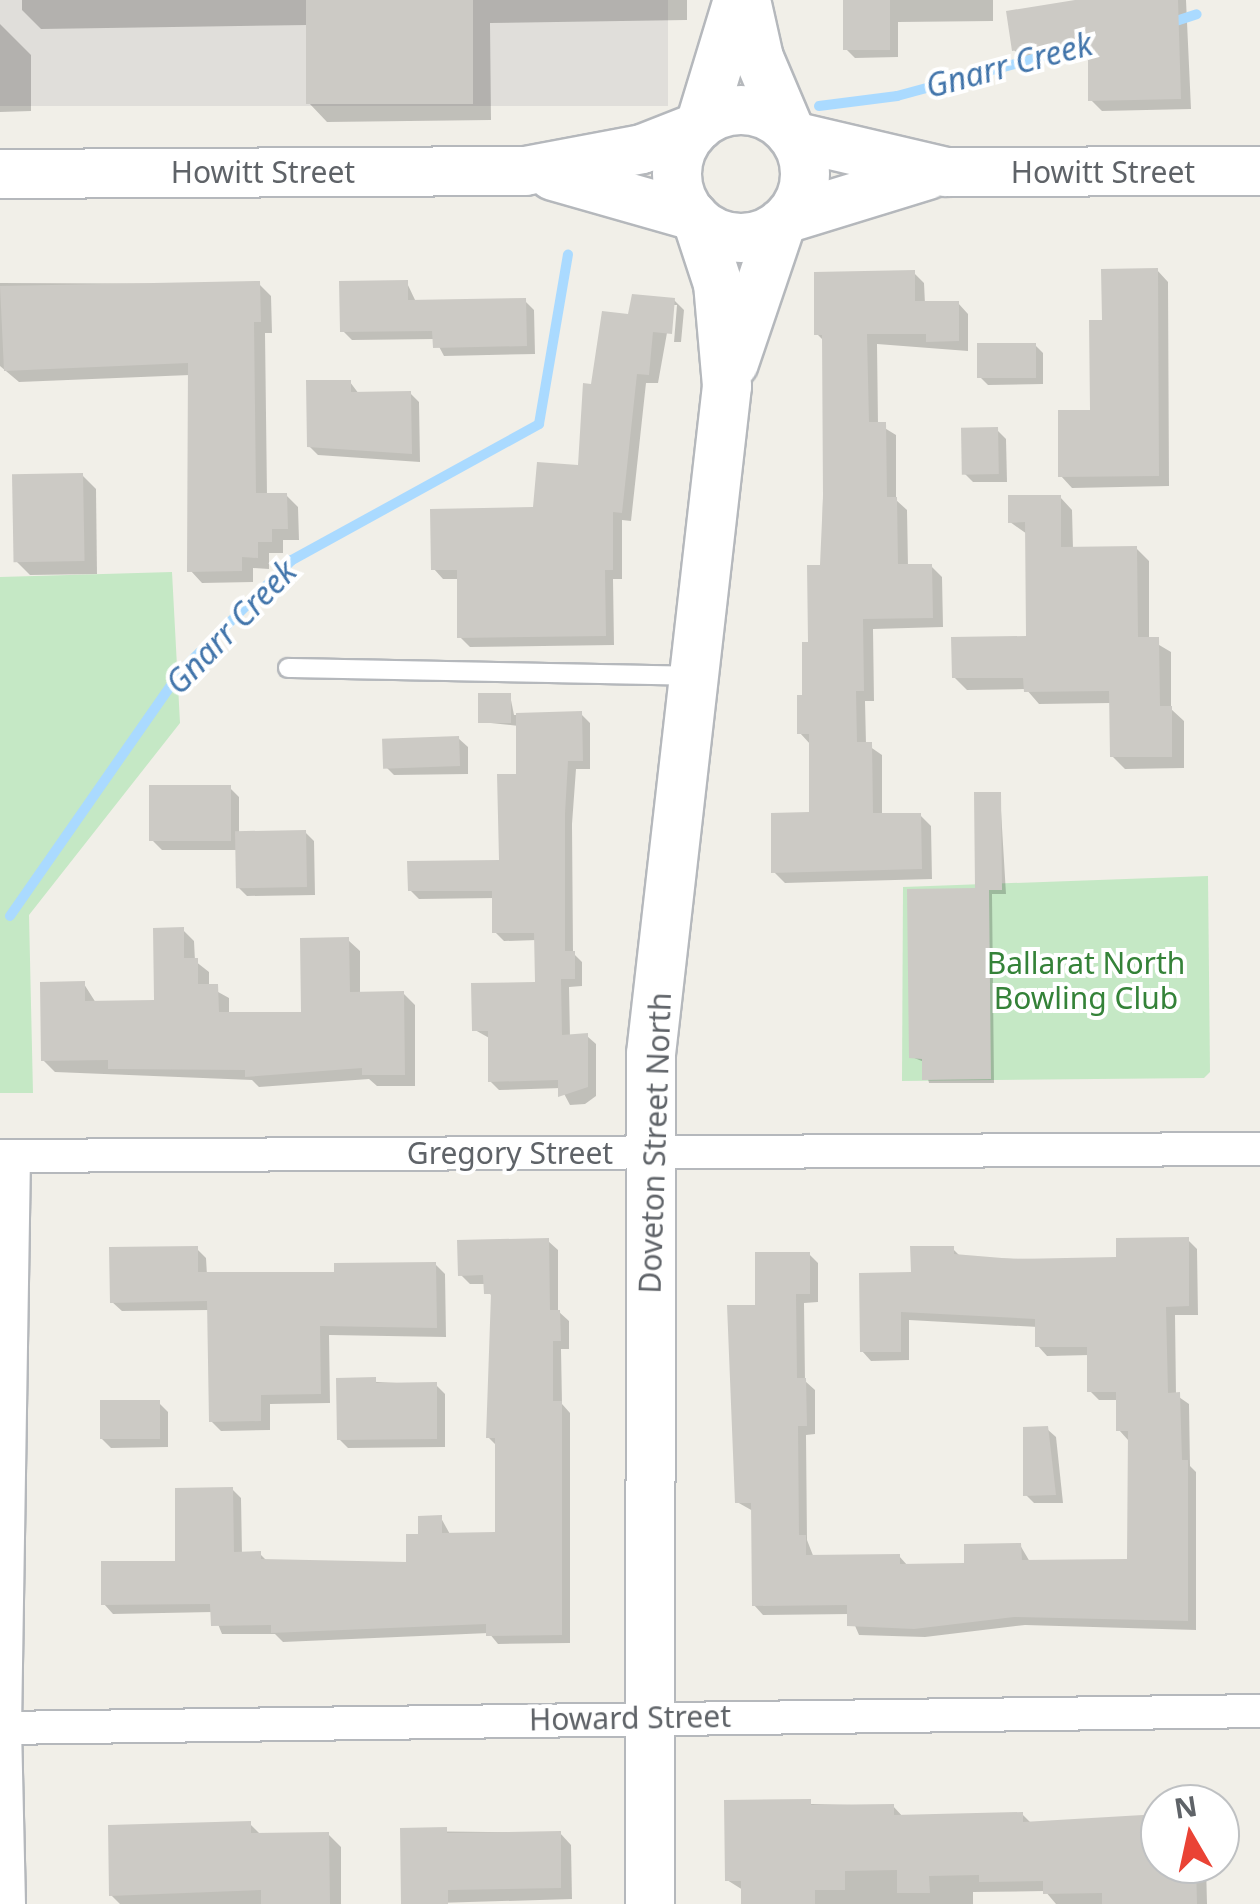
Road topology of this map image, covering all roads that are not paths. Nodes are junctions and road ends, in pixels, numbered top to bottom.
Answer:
1 (738, 0) edge
2 (746, 0) edge
3 (698, 127) junction
4 (791, 133) junction
5 (525, 171) junction
6 (1260, 171) edge
7 (946, 172) junction
8 (0, 174) edge
9 (695, 218) junction
10 (784, 221) junction
11 (727, 386) junction
12 (288, 668) dead end
13 (694, 676) junction
14 (1260, 1149) edge
15 (650, 1153) junction
16 (7, 1156) edge
17 (1260, 1711) edge
18 (647, 1718) junction
19 (3, 1728) edge
20 (10, 1904) edge
21 (650, 1904) edge

1 - 3 main road
2 - 4 main road
3 - 4 main road
3 - 5 main road, Howitt Street
3 - 9 main road
4 - 7 main road, Howitt Street
4 - 10 main road
5 - 8 main road, Howitt Street
5 - 9 main road, Howitt Street
6 - 7 main road, Howitt Street
7 - 10 main road, Howitt Street
9 - 10 main road
9 - 11 main road, Doveton Street North
10 - 11 main road, Doveton Street North
11 - 13 main road, Doveton Street North
12 - 13 lane
13 - 15 main road, Doveton Street North
14 - 15 street, Gregory Street
15 - 16 street, Gregory Street
15 - 18 main road, Doveton Street North
16 - 19 street
17 - 18 street, Howard Street
18 - 19 street, Howard Street
18 - 21 main road, Doveton Street North
19 - 20 street

